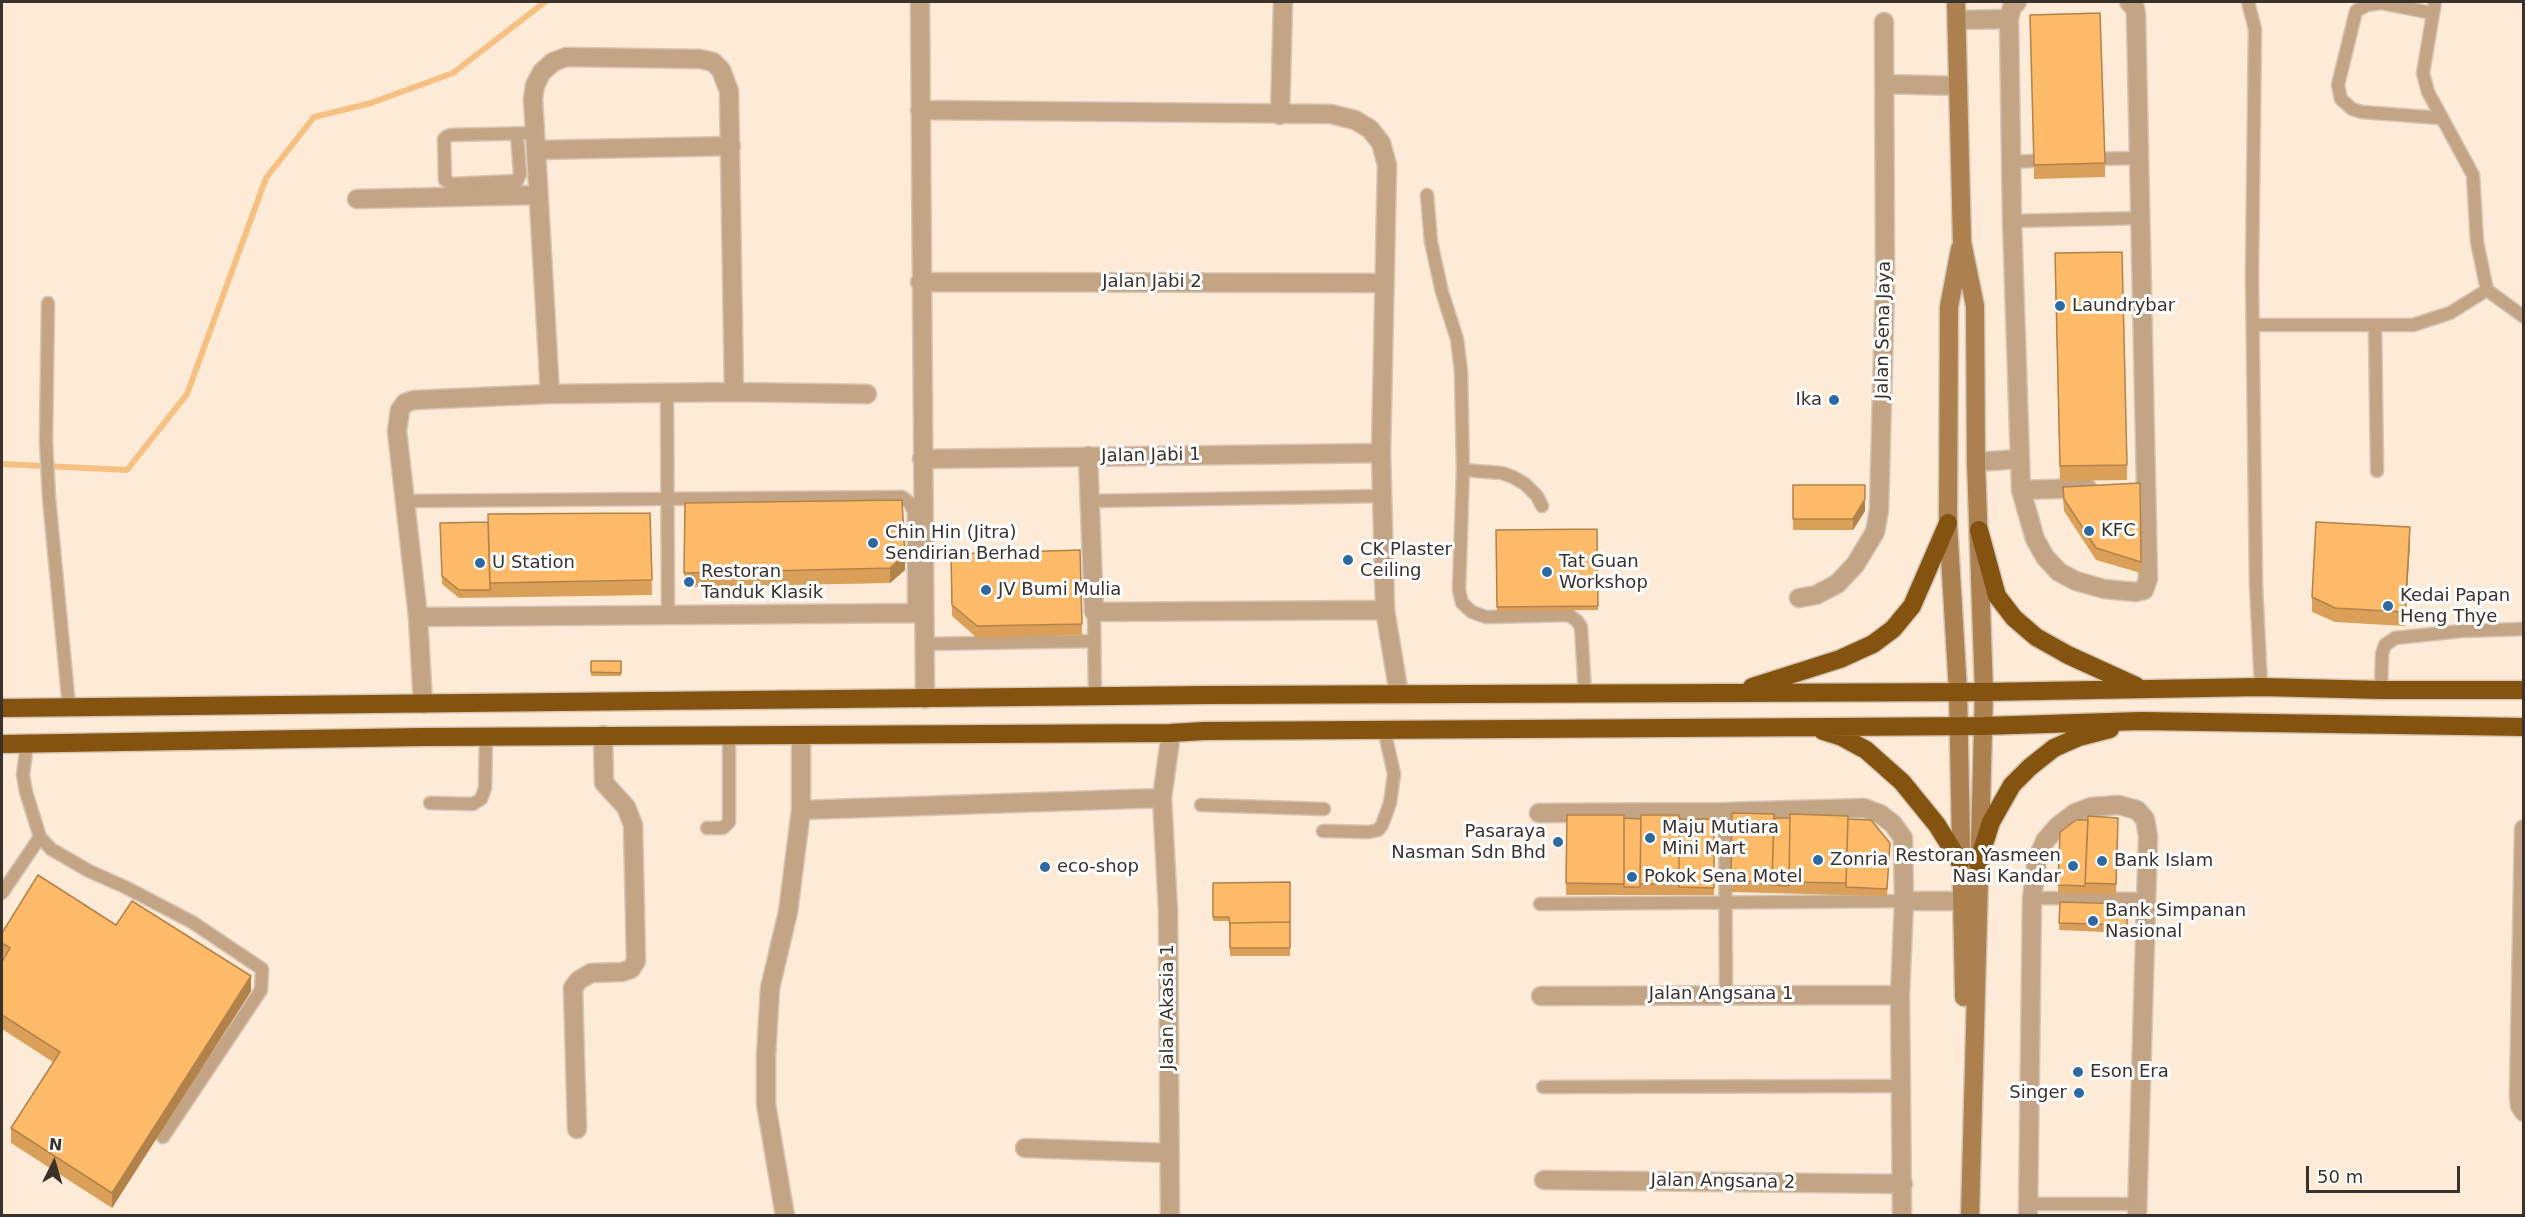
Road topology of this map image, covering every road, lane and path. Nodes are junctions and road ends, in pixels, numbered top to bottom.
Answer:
1 (920, 2) edge
2 (1283, 2) edge
3 (2017, 2) edge
4 (2129, 2) edge
5 (2248, 2) edge
6 (2433, 7) edge
7 (1957, 11) edge
8 (2009, 19) junction
9 (1884, 22) dead end
10 (1885, 84) junction
11 (1958, 86) junction
12 (920, 110) junction
13 (1280, 115) junction
14 (2440, 118) junction
15 (529, 139) junction
16 (731, 146) junction
17 (2139, 158) junction
18 (2081, 159) edge
19 (2058, 160) edge
20 (2012, 162) junction
21 (537, 195) junction
22 (1427, 195) dead end
23 (357, 199) dead end
24 (2141, 218) junction
25 (2013, 221) junction
26 (1962, 242) junction
27 (921, 282) junction
28 (1384, 283) junction
29 (2487, 290) junction
30 (48, 303) dead end
31 (2523, 317) edge
32 (2253, 325) junction
33 (2375, 325) junction
34 (735, 392) junction
35 (667, 393) junction
36 (550, 394) junction
37 (867, 394) dead end
38 (1381, 453) junction
39 (1088, 456) junction
40 (922, 459) junction
41 (2020, 459) junction
42 (1976, 462) junction
43 (1463, 470) junction
44 (2377, 471) dead end
45 (2146, 486) junction
46 (2123, 487) edge
47 (2101, 488) edge
48 (2021, 490) junction
49 (1383, 496) junction
50 (669, 499) junction
51 (405, 501) junction
52 (1089, 501) junction
53 (1542, 506) dead end
54 (1948, 522) junction
55 (1979, 530) junction
56 (1799, 598) dead end
57 (1385, 610) junction
58 (1094, 612) junction
59 (919, 613) junction
60 (668, 615) junction
61 (418, 617) junction
62 (2523, 629) edge
63 (1094, 640) junction
64 (924, 644) junction
65 (2261, 687) junction
66 (2140, 688) junction
67 (2381, 690) junction
68 (2523, 690) edge
69 (1958, 691) junction
70 (1736, 692) junction
71 (1984, 692) junction
72 (1585, 693) junction
73 (1399, 694) junction
74 (1095, 697) junction
75 (925, 699) junction
76 (423, 704) junction
77 (69, 707) junction
78 (2, 708) edge
79 (2141, 722) junction
80 (1957, 725) junction
81 (1804, 726) junction
82 (1983, 726) junction
83 (2523, 727) edge
84 (1384, 729) junction
85 (1172, 733) junction
86 (729, 734) junction
87 (603, 735) junction
88 (801, 735) junction
89 (486, 736) junction
90 (2, 744) edge
91 (27, 744) junction
92 (1162, 798) junction
93 (430, 803) dead end
94 (1201, 805) dead end
95 (1324, 809) dead end
96 (801, 810) junction
97 (1725, 812) junction
98 (1539, 813) dead end
99 (707, 828) dead end
100 (2523, 829) edge
101 (1323, 831) dead end
102 (40, 837) junction
103 (1959, 862) junction
104 (1978, 862) junction
105 (2, 893) edge
106 (2032, 898) junction
107 (2145, 899) junction
108 (1904, 901) junction
109 (1960, 901) junction
110 (1725, 902) junction
111 (1540, 904) dead end
112 (1726, 994) junction
113 (1900, 995) junction
114 (1541, 996) dead end
115 (2522, 1030) edge
116 (1543, 1086) dead end
117 (1900, 1086) junction
118 (2523, 1112) edge
119 (577, 1130) dead end
120 (163, 1137) edge
121 (1025, 1148) dead end
122 (1169, 1153) junction
123 (1970, 1173) junction
124 (1544, 1180) dead end
125 (1902, 1184) junction
126 (2029, 1210) edge
127 (2137, 1210) edge
128 (785, 1215) edge
129 (1170, 1215) edge
130 (1902, 1215) edge
131 (1970, 1215) edge

1 - 12 street
2 - 13 street
3 - 8 street
4 - 17 street
5 - 32 lane
6 - 14 lane
6 - 14 lane
7 - 8 street
7 - 11 main road
8 - 20 street
9 - 10 street, Jalan Sena Jaya
10 - 11 street
10 - 56 street, Jalan Sena Jaya
11 - 26 main road
12 - 13 street
12 - 27 street
13 - 28 street
14 - 29 lane
15 - 15 lane
15 - 16 street
15 - 16 street
15 - 21 street
16 - 34 street
17 - 18 lane
17 - 24 street
19 - 20 lane
20 - 25 street
21 - 23 street
21 - 36 street
22 - 43 lane
24 - 25 lane
24 - 45 street
25 - 41 street
26 - 42 main road
26 - 54 main road
27 - 28 street, Jalan Jabi 2
27 - 40 street
28 - 38 street
29 - 31 lane
29 - 33 lane
30 - 77 lane
32 - 33 lane
32 - 65 lane
33 - 44 lane
34 - 35 street
34 - 37 street
35 - 36 street
35 - 50 lane
36 - 51 street
38 - 39 street, Jalan Jabi 1
38 - 49 street
39 - 40 street, Jalan Jabi 1
39 - 52 street
40 - 59 street
41 - 42 street
41 - 48 street
42 - 55 main road
43 - 53 lane
43 - 72 lane
45 - 46 street
45 - 48 street
47 - 48 street
49 - 52 lane
49 - 57 street
50 - 51 lane
50 - 59 lane
50 - 60 lane
51 - 61 street
52 - 58 street
54 - 69 main road
54 - 70 highway
55 - 66 highway
55 - 71 main road
57 - 58 street
57 - 73 street
58 - 63 lane
59 - 60 street
59 - 64 street
60 - 61 street
61 - 76 street
62 - 67 lane
63 - 64 lane
63 - 74 lane
64 - 75 street
65 - 66 highway
65 - 67 highway
66 - 71 highway
67 - 68 highway
69 - 70 highway
69 - 71 highway
69 - 80 main road
70 - 72 highway
71 - 82 main road
72 - 73 highway
73 - 74 highway
74 - 75 highway
75 - 76 highway
76 - 77 highway
77 - 78 highway
79 - 82 highway
79 - 83 highway
79 - 104 highway
80 - 81 highway
80 - 82 highway
80 - 103 main road
81 - 84 highway
81 - 103 highway
82 - 104 main road
84 - 85 highway
84 - 101 lane
85 - 88 highway
85 - 92 street, Jalan Akasia 1
86 - 87 highway
86 - 88 highway
86 - 99 lane
87 - 89 highway
87 - 119 street
88 - 96 street
89 - 91 highway
89 - 93 lane
90 - 91 highway
91 - 102 lane
92 - 96 street
92 - 122 street, Jalan Akasia 1
94 - 95 lane
96 - 128 street
97 - 98 street
97 - 108 street
97 - 110 lane
100 - 115 street
102 - 105 lane
102 - 120 lane
103 - 109 main road
104 - 123 main road
106 - 107 lane
106 - 107 street
106 - 126 street
107 - 127 street
108 - 109 street
108 - 110 lane
108 - 113 street
109 - 123 main road
110 - 111 lane
110 - 112 lane
112 - 113 street, Jalan Angsana 1
112 - 114 street, Jalan Angsana 1
113 - 117 street
115 - 118 street
116 - 117 lane
117 - 125 street
121 - 122 street
122 - 129 street, Jalan Akasia 1
123 - 131 main road
124 - 125 street, Jalan Angsana 2
125 - 130 street
126 - 127 lane

